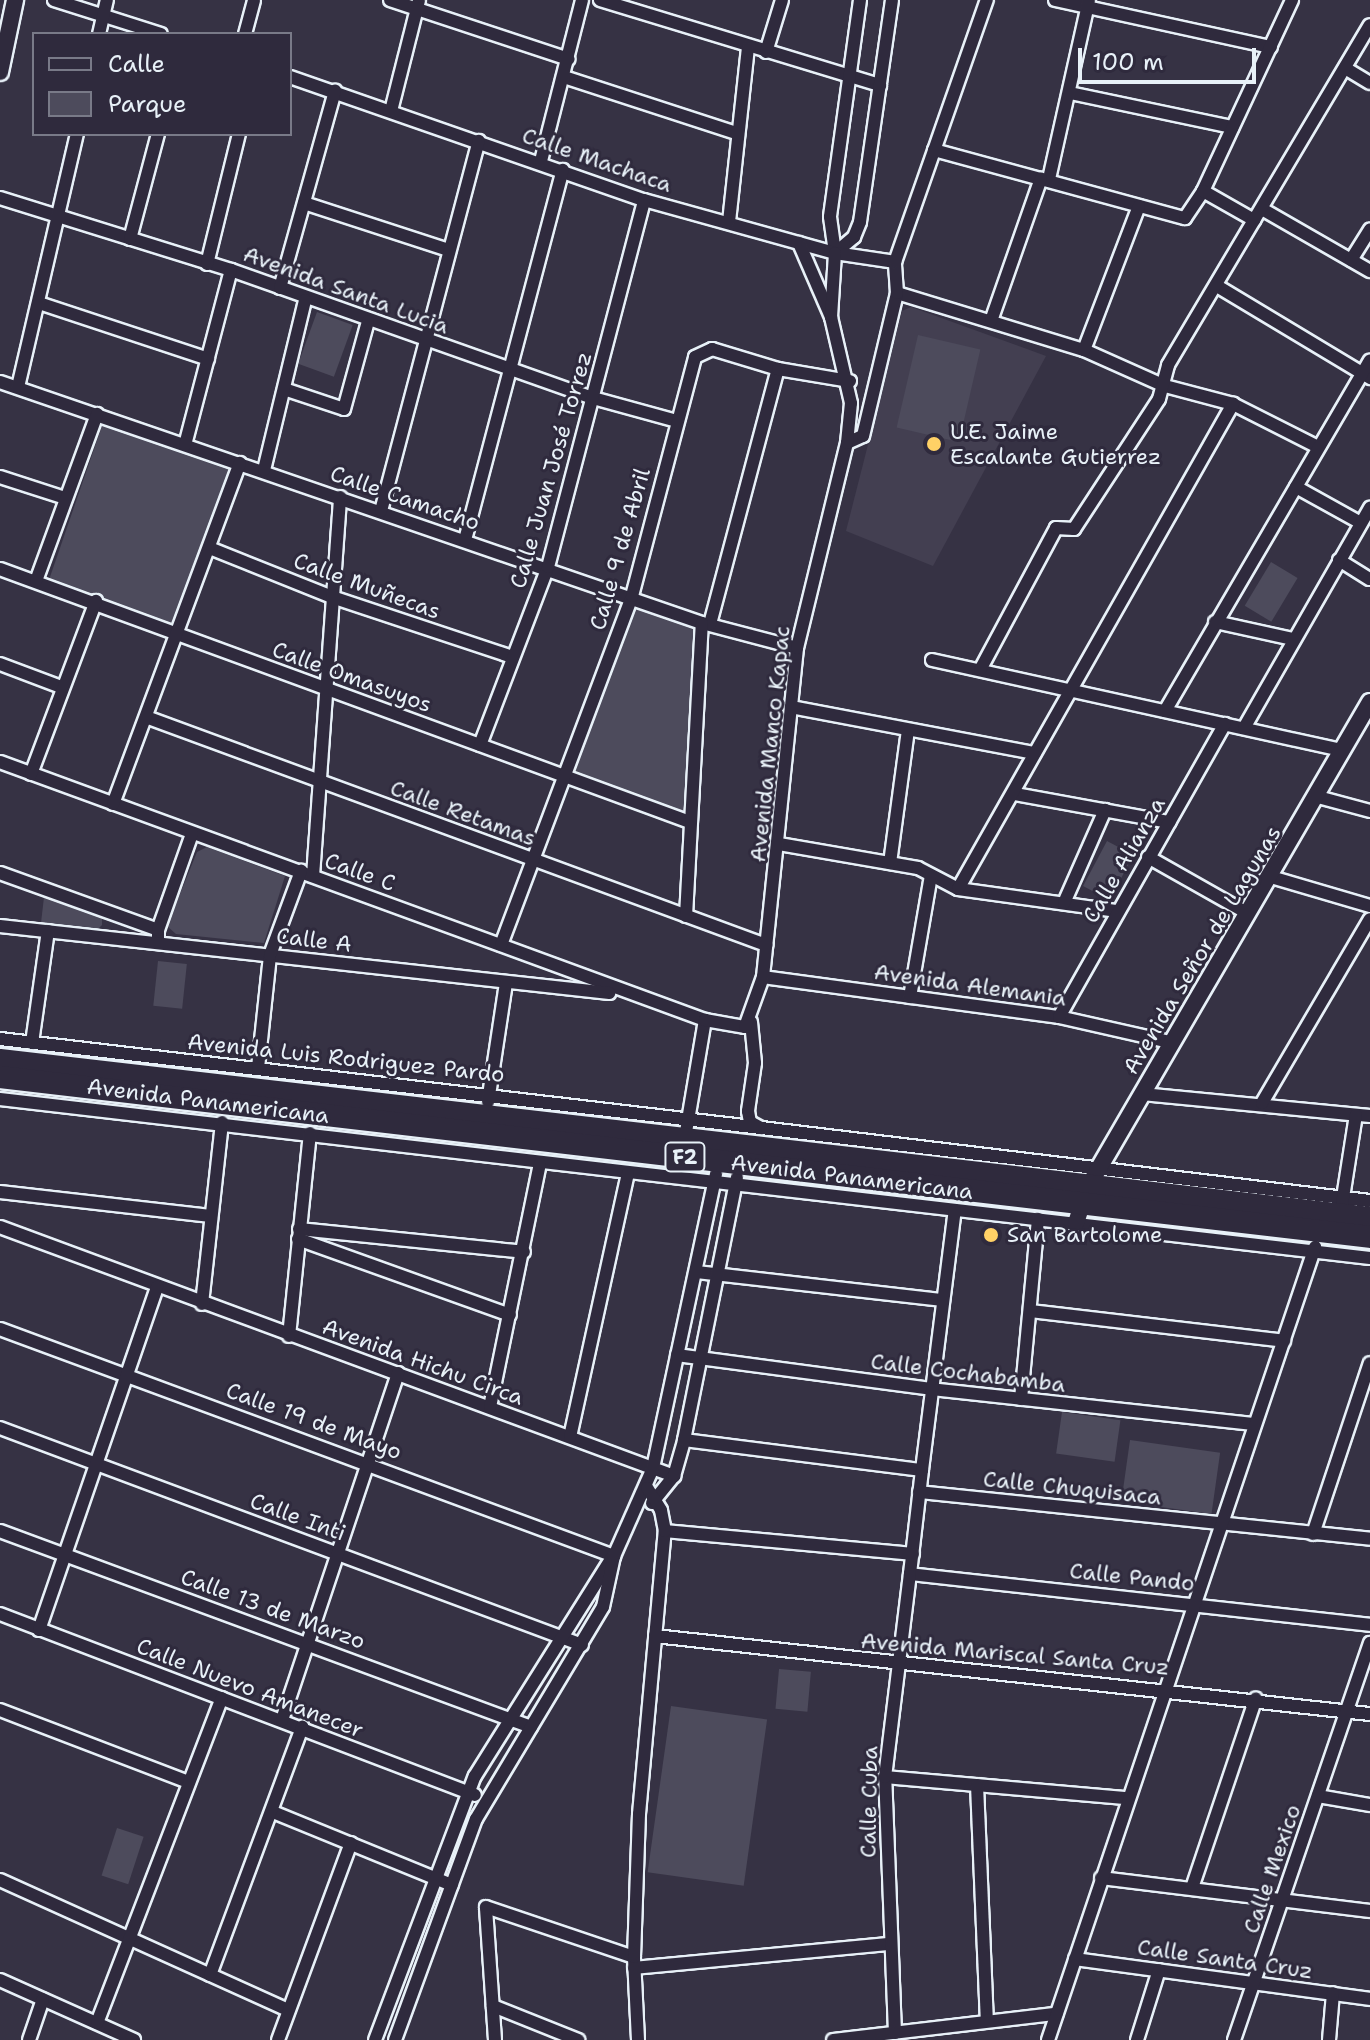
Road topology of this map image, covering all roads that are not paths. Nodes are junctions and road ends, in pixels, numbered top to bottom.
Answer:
1 (15, 0) edge
2 (54, 0) edge
3 (107, 0) edge
4 (254, 0) edge
5 (390, 0) edge
6 (582, 0) edge
7 (600, 0) edge
8 (782, 0) edge
9 (860, 0) edge
10 (892, 0) edge
11 (987, 0) edge
12 (1055, 0) edge
13 (1292, 0) edge
14 (1088, 4) edge
15 (418, 5) edge
16 (104, 14) junction
17 (1370, 25) edge
18 (100, 32) edge
19 (155, 32) edge
20 (246, 32) edge
21 (1271, 47) junction
22 (748, 48) junction
23 (766, 52) junction
24 (568, 59) junction
25 (1345, 68) junction
26 (0, 72) edge
27 (564, 77) junction
28 (292, 78) edge
29 (848, 79) junction
30 (1370, 83) edge
31 (880, 85) junction
32 (335, 91) junction
33 (1070, 93) junction
34 (391, 111) junction
35 (1232, 127) junction
36 (736, 133) junction
37 (77, 136) edge
38 (157, 136) edge
39 (239, 136) edge
40 (479, 141) junction
41 (934, 150) junction
42 (541, 161) junction
43 (563, 170) junction
44 (1045, 179) junction
45 (1203, 191) junction
46 (0, 198) edge
47 (644, 200) junction
48 (304, 203) junction
49 (1139, 206) junction
50 (1258, 215) junction
51 (59, 216) junction
52 (729, 222) junction
53 (1370, 229) edge
54 (130, 239) junction
55 (799, 243) junction
56 (449, 250) junction
57 (835, 253) junction
58 (1351, 260) junction
59 (895, 262) junction
60 (207, 264) junction
61 (231, 270) junction
62 (1370, 271) edge
63 (1217, 286) junction
64 (280, 288) junction
65 (897, 293) junction
66 (305, 300) junction
67 (39, 303) junction
68 (831, 317) junction
69 (368, 321) junction
70 (991, 321) junction
71 (423, 339) junction
72 (1084, 350) junction
73 (208, 359) junction
74 (1370, 360) edge
75 (509, 368) junction
76 (778, 369) junction
77 (1366, 376) edge
78 (850, 381) junction
79 (0, 382) edge
80 (1165, 386) junction
81 (18, 387) junction
82 (284, 389) junction
83 (593, 398) junction
84 (1233, 404) junction
85 (97, 414) junction
86 (677, 421) junction
87 (847, 443) junction
88 (185, 445) junction
89 (1318, 447) junction
90 (240, 463) junction
91 (264, 470) junction
92 (0, 477) edge
93 (1296, 487) junction
94 (340, 497) junction
95 (65, 498) junction
96 (1370, 508) edge
97 (381, 511) junction
98 (1361, 523) junction
99 (465, 540) junction
100 (212, 549) junction
101 (1339, 560) junction
102 (548, 567) junction
103 (0, 569) edge
104 (1370, 579) edge
105 (36, 581) junction
106 (632, 596) junction
107 (332, 597) junction
108 (96, 601) junction
109 (1215, 622) junction
110 (706, 624) junction
111 (177, 631) junction
112 (1293, 639) junction
113 (797, 648) junction
114 (512, 657) junction
115 (932, 660) dead end
116 (0, 664) edge
117 (980, 670) junction
118 (61, 687) junction
119 (1071, 690) junction
120 (326, 691) junction
121 (791, 707) junction
122 (1165, 711) junction
123 (1368, 711) edge
124 (146, 717) junction
125 (1225, 724) junction
126 (1244, 728) junction
127 (908, 730) junction
128 (480, 745) junction
129 (1343, 750) junction
130 (1035, 753) junction
131 (0, 762) edge
132 (31, 774) junction
133 (562, 776) junction
134 (321, 782) junction
135 (1015, 794) junction
136 (1318, 797) junction
137 (113, 804) junction
138 (1105, 810) junction
139 (1370, 811) edge
140 (690, 822) junction
141 (1169, 822) junction
142 (192, 834) junction
143 (779, 844) junction
144 (1148, 857) junction
145 (533, 860) junction
146 (890, 863) junction
147 (0, 873) edge
148 (307, 874) junction
149 (931, 876) junction
150 (1271, 877) junction
151 (958, 889) junction
152 (1064, 903) junction
153 (1370, 906) edge
154 (1117, 911) junction
155 (1247, 913) junction
156 (686, 916) junction
157 (1370, 919) edge
158 (0, 926) edge
159 (48, 931) junction
160 (158, 935) junction
161 (501, 945) junction
162 (766, 945) junction
163 (270, 955) junction
164 (763, 977) junction
165 (506, 983) junction
166 (623, 994) junction
167 (910, 997) junction
168 (1059, 1017) junction
169 (705, 1020) junction
170 (751, 1022) junction
171 (0, 1039) edge
172 (1170, 1042) junction
173 (32, 1043) junction
174 (0, 1060) edge
175 (258, 1068) junction
176 (0, 1077) edge
177 (1142, 1094) junction
178 (0, 1099) edge
179 (1262, 1103) junction
180 (488, 1104) junction
181 (1356, 1115) junction
182 (1370, 1116) edge
183 (222, 1122) junction
184 (687, 1128) junction
185 (761, 1128) junction
186 (310, 1133) junction
187 (729, 1163) junction
188 (540, 1164) junction
189 (628, 1173) junction
190 (0, 1192) edge
191 (1086, 1195) junction
192 (1370, 1201) edge
193 (1341, 1206) junction
194 (955, 1210) junction
195 (211, 1216) junction
196 (1370, 1218) edge
197 (1038, 1219) junction
198 (1, 1231) edge
199 (299, 1234) junction
200 (1370, 1237) edge
201 (1317, 1241) junction
202 (524, 1252) junction
203 (1370, 1258) edge
204 (696, 1272) junction
205 (719, 1274) junction
206 (157, 1287) junction
207 (941, 1300) junction
208 (202, 1304) junction
209 (1030, 1311) junction
210 (510, 1315) junction
211 (0, 1329) edge
212 (289, 1336) junction
213 (1284, 1341) junction
214 (677, 1355) junction
215 (700, 1360) junction
216 (1370, 1363) edge
217 (398, 1373) junction
218 (125, 1374) junction
219 (931, 1389) junction
220 (1021, 1399) junction
221 (490, 1407) junction
222 (1254, 1424) junction
223 (0, 1428) edge
224 (570, 1437) junction
225 (684, 1440) junction
226 (369, 1462) junction
227 (93, 1463) junction
228 (653, 1468) junction
229 (922, 1470) junction
230 (674, 1476) junction
231 (647, 1488) junction
232 (919, 1492) junction
233 (657, 1502) junction
234 (636, 1509) junction
235 (1222, 1523) junction
236 (0, 1531) edge
237 (665, 1531) junction
238 (1313, 1534) junction
239 (1370, 1539) edge
240 (341, 1553) junction
241 (63, 1554) junction
242 (913, 1554) junction
243 (614, 1556) junction
244 (910, 1574) junction
245 (1192, 1603) junction
246 (0, 1614) edge
247 (1370, 1625) edge
248 (39, 1630) junction
249 (560, 1636) junction
250 (655, 1636) junction
251 (310, 1642) junction
252 (1370, 1643) edge
253 (582, 1645) junction
254 (900, 1664) junction
255 (1164, 1688) junction
256 (222, 1698) junction
257 (1256, 1698) junction
258 (0, 1710) edge
259 (1348, 1710) junction
260 (1370, 1714) edge
261 (510, 1719) junction
262 (282, 1720) junction
263 (302, 1727) junction
264 (531, 1727) junction
265 (885, 1777) junction
266 (189, 1782) junction
267 (977, 1785) junction
268 (468, 1792) junction
269 (1318, 1796) junction
270 (1127, 1798) junction
271 (486, 1799) junction
272 (1370, 1805) edge
273 (273, 1812) junction
274 (351, 1843) junction
275 (434, 1878) junction
276 (1101, 1878) junction
277 (0, 1880) edge
278 (452, 1885) junction
279 (1192, 1888) junction
280 (1284, 1897) junction
281 (1370, 1911) edge
282 (128, 1939) junction
283 (890, 1944) junction
284 (1075, 1959) junction
285 (634, 1963) junction
286 (1159, 1970) junction
287 (210, 1975) junction
288 (0, 1980) edge
289 (1254, 1980) junction
290 (1333, 1993) junction
291 (43, 1999) junction
292 (1370, 1999) edge
293 (493, 2006) junction
294 (288, 2010) junction
295 (1056, 2014) junction
296 (987, 2021) junction
297 (97, 2023) junction
298 (895, 2033) junction
299 (29, 2040) edge
300 (134, 2040) edge
301 (278, 2040) edge
302 (375, 2040) edge
303 (395, 2040) edge
304 (495, 2040) edge
305 (578, 2040) edge
306 (638, 2040) edge
307 (833, 2040) edge
308 (1048, 2040) edge
309 (1137, 2040) edge
310 (1234, 2040) edge
311 (1329, 2040) edge

1 - 26 street
2 - 16 street
3 - 16 street
4 - 20 street
5 - 15 street
6 - 24 street
7 - 22 street
8 - 23 street
9 - 29 street
10 - 31 street
11 - 41 street, Avenida Manco Kapac
12 - 14 street
13 - 21 street
14 - 21 street
14 - 33 street
15 - 24 street
15 - 34 street
16 - 18 street
16 - 19 street
17 - 25 street
21 - 35 street
22 - 23 street
22 - 36 street
23 - 29 street
24 - 27 street
25 - 30 street
25 - 50 street
27 - 36 street
27 - 42 street
28 - 32 street, Calle Machaca
29 - 31 street
29 - 57 street
31 - 57 street
32 - 34 street, Calle Machaca
32 - 48 street
33 - 35 street
33 - 44 street
34 - 40 street, Calle Machaca
35 - 45 street
36 - 52 street
37 - 51 street
38 - 54 street
39 - 60 street
40 - 42 street, Calle Machaca
40 - 56 street
41 - 44 street
41 - 59 street, Avenida Manco Kapac
42 - 43 street, Calle Machaca
43 - 47 street, Calle Machaca
43 - 75 street
44 - 49 street
44 - 70 street
45 - 49 street
45 - 50 street
46 - 51 street, Avenida Santa Lucia
47 - 52 street, Calle Machaca
47 - 83 street, Calle Juan José Torrez
48 - 56 street
48 - 64 street
49 - 72 street
50 - 58 street
50 - 63 street
51 - 54 street, Avenida Santa Lucia
51 - 67 street
52 - 55 street, Calle Machaca
53 - 58 street
54 - 60 street, Avenida Santa Lucia
55 - 57 street, Calle Machaca
55 - 68 street
56 - 71 street
57 - 59 street, Calle Machaca
57 - 68 street
58 - 62 street
59 - 65 street, Avenida Manco Kapac
60 - 61 street, Avenida Santa Lucia
61 - 64 street, Avenida Santa Lucia
61 - 73 street
63 - 77 street
63 - 80 street
64 - 66 street, Avenida Santa Lucia
65 - 70 street
65 - 87 street, Avenida Manco Kapac
66 - 69 street, Avenida Santa Lucia
66 - 82 street
67 - 73 street
67 - 81 street
68 - 78 street
69 - 71 street, Avenida Santa Lucia
69 - 82 street
70 - 72 street
71 - 75 street, Avenida Santa Lucia
71 - 97 street
72 - 80 street
73 - 88 street
74 - 77 street
75 - 83 street, Avenida Santa Lucia
75 - 99 street
76 - 78 street, Calle 9 de Abril
76 - 86 street, Calle 9 de Abril
76 - 110 street
77 - 89 street
78 - 87 street
79 - 81 street, Calle Camacho
80 - 84 street
80 - 117 street
81 - 85 street, Calle Camacho
82 - 91 street
83 - 86 street, Avenida Santa Lucia
83 - 102 street, Calle Juan José Torrez
84 - 89 street
84 - 119 street
85 - 88 street, Calle Camacho
85 - 95 street
86 - 106 street, Calle 9 de Abril
87 - 113 street, Avenida Manco Kapac
88 - 90 street, Calle Camacho
89 - 93 street
90 - 91 street, Calle Camacho
90 - 100 street
91 - 94 street, Calle Camacho
92 - 95 street
93 - 98 street
93 - 109 street
94 - 97 street, Calle Camacho
94 - 107 street
95 - 105 street
96 - 98 street
97 - 99 street, Calle Camacho
98 - 101 street
99 - 102 street, Calle Camacho
100 - 107 street, Calle Muñecas
100 - 111 street
101 - 104 street
101 - 112 street
102 - 106 street, Calle Camacho
102 - 114 street, Calle Juan José Torrez
103 - 105 street, Calle Omasuyos
105 - 108 street, Calle Omasuyos
106 - 110 street, Calle Camacho
106 - 133 street, Calle 9 de Abril
107 - 114 street, Calle Muñecas
107 - 120 street
108 - 111 street, Calle Omasuyos
108 - 118 street
109 - 112 street
109 - 122 street
110 - 113 street, Calle Camacho
110 - 140 street
111 - 120 street, Calle Omasuyos
111 - 124 street
112 - 126 street
113 - 121 street, Avenida Manco Kapac
114 - 128 street, Calle Juan José Torrez
115 - 117 street
116 - 118 street
117 - 119 street
118 - 132 street
119 - 122 street
119 - 130 street
120 - 128 street, Calle Omasuyos
120 - 134 street
121 - 127 street
121 - 143 street, Avenida Manco Kapac
122 - 125 street
123 - 129 street, Avenida Señor de Lagunas
124 - 134 street, Calle Retamas
124 - 137 street
125 - 126 street
125 - 141 street, Calle Alianza
126 - 129 street
127 - 130 street
127 - 146 street
128 - 133 street, Calle Omasuyos
129 - 136 street, Avenida Señor de Lagunas
130 - 135 street
131 - 132 street, Calle C
132 - 137 street, Calle C
133 - 140 street, Calle Omasuyos
133 - 145 street, Calle 9 de Abril
134 - 145 street, Calle Retamas
134 - 148 street
135 - 138 street
135 - 151 street
136 - 139 street
136 - 150 street, Avenida Señor de Lagunas
137 - 142 street, Calle C
138 - 141 street
138 - 152 street
140 - 156 street
141 - 144 street, Calle Alianza
142 - 148 street, Calle C
142 - 160 street
143 - 146 street
143 - 162 street, Avenida Manco Kapac
144 - 154 street, Calle Alianza
144 - 155 street
145 - 156 street, Calle Retamas
145 - 161 street, Calle 9 de Abril
146 - 149 street
147 - 160 street
148 - 161 street, Calle C
148 - 163 street
149 - 151 street
149 - 167 street
150 - 153 street
150 - 155 street, Avenida Señor de Lagunas
151 - 152 street
152 - 154 street
154 - 168 street, Calle Alianza
155 - 172 street, Avenida Señor de Lagunas
156 - 162 street, Calle Retamas
157 - 179 street
158 - 159 street, Calle A
159 - 160 street, Calle A
159 - 173 street
160 - 163 street, Calle A
161 - 166 street, Calle C
162 - 164 street, Avenida Manco Kapac
163 - 165 street, Calle A
163 - 175 street
164 - 167 street, Avenida Alemania
164 - 170 street, Avenida Manco Kapac
165 - 166 street, Calle A
165 - 180 street
166 - 169 street, Calle C
167 - 168 street, Avenida Alemania
168 - 172 street, Avenida Alemania
169 - 170 street
169 - 184 street
170 - 185 street
171 - 173 street, Avenida Luis Rodriguez Pardo
172 - 177 street, Avenida Señor de Lagunas
173 - 175 street, Avenida Luis Rodriguez Pardo
174 - 180 highway, Avenida Panamericana / F2
175 - 180 street, Avenida Luis Rodriguez Pardo
176 - 187 highway, Avenida Panamericana / F2
177 - 179 street
177 - 191 street, Avenida Señor de Lagunas
178 - 183 street, Avenida Panamericana
179 - 181 street
180 - 184 highway, Avenida Panamericana / F2
181 - 182 street
181 - 193 street
183 - 186 street, Avenida Panamericana
183 - 195 street
184 - 185 street, Avenida Panamericana
184 - 187 highway, Avenida Panamericana / F2
185 - 191 street, Avenida Panamericana
186 - 188 street, Avenida Panamericana
186 - 199 street
187 - 189 street, Avenida Panamericana
187 - 191 highway, Avenida Panamericana / F2
187 - 194 street, Avenida Panamericana
187 - 204 street
187 - 205 street
188 - 189 street, Avenida Panamericana
188 - 202 street
189 - 224 street
190 - 195 street
191 - 193 highway, Avenida Panamericana / F2
191 - 197 street, Avenida Panamericana
191 - 201 highway, Avenida Panamericana / F2
192 - 193 street
193 - 196 highway, Avenida Panamericana / F2
194 - 197 street, Avenida Panamericana
194 - 207 street
195 - 208 street
197 - 209 street
198 - 206 street, Avenida Hichu Circa
199 - 202 street
199 - 210 street
199 - 212 street
200 - 201 highway, Avenida Panamericana / F2
201 - 203 street, Avenida Panamericana
201 - 213 street
202 - 210 street
204 - 205 street
204 - 214 street
205 - 207 street
205 - 215 street
206 - 208 street, Avenida Hichu Circa
206 - 218 street
207 - 219 street
208 - 212 street, Avenida Hichu Circa
209 - 213 street
209 - 220 street
210 - 221 street
211 - 218 street, Calle 19 de Mayo
212 - 217 street, Avenida Hichu Circa
213 - 222 street
214 - 215 street, Calle Cochabamba
214 - 228 street
215 - 219 street, Calle Cochabamba
215 - 225 street
216 - 238 street
217 - 221 street, Avenida Hichu Circa
217 - 226 street
218 - 226 street, Calle 19 de Mayo
218 - 227 street
219 - 220 street, Calle Cochabamba
219 - 229 street
220 - 222 street, Calle Cochabamba
221 - 224 street, Avenida Hichu Circa
222 - 235 street
223 - 227 street, Calle Inti
224 - 228 street, Avenida Hichu Circa
225 - 229 street
225 - 230 street
226 - 240 street
226 - 243 street, Calle 19 de Mayo
227 - 240 street, Calle Inti
227 - 241 street
228 - 230 street, Avenida Hichu Circa
228 - 231 street
229 - 232 street
230 - 233 street
231 - 233 street
231 - 234 street
232 - 235 street, Calle Chuquisaca
232 - 242 street
233 - 234 street
233 - 237 street
234 - 243 street
235 - 238 street, Calle Chuquisaca
235 - 245 street
236 - 241 street, Calle 13 de Marzo
237 - 242 street
237 - 250 street
238 - 239 street, Calle Chuquisaca
240 - 249 street, Calle Inti
240 - 251 street
241 - 248 street
241 - 251 street, Calle 13 de Marzo
242 - 244 street
243 - 249 street
243 - 253 street
244 - 245 street, Calle Pando
244 - 254 street, Calle Cuba
245 - 247 street, Calle Pando
245 - 255 street
246 - 248 street, Calle Nuevo Amanecer
248 - 256 street, Calle Nuevo Amanecer
249 - 253 street, Calle Inti
249 - 261 street
250 - 254 street, Avenida Mariscal Santa Cruz
250 - 285 street
251 - 261 street, Calle 13 de Marzo
251 - 262 street
252 - 259 street, Calle Mexico
253 - 264 street
254 - 255 street, Avenida Mariscal Santa Cruz
254 - 265 street, Calle Cuba
255 - 257 street, Avenida Mariscal Santa Cruz
255 - 270 street
256 - 262 street, Calle Nuevo Amanecer
256 - 266 street
257 - 259 street, Avenida Mariscal Santa Cruz
257 - 279 street
258 - 266 street
259 - 260 street, Avenida Mariscal Santa Cruz
259 - 269 street, Calle Mexico
261 - 264 street, Calle 13 de Marzo
261 - 268 street
262 - 263 street, Calle Nuevo Amanecer
263 - 268 street, Calle Nuevo Amanecer
263 - 273 street
264 - 271 street
265 - 267 street
265 - 283 street, Calle Cuba
266 - 282 street
267 - 270 street
267 - 296 street
268 - 271 street, Calle Nuevo Amanecer
268 - 275 street
269 - 272 street
269 - 280 street, Calle Mexico
270 - 276 street
271 - 278 street
273 - 274 street
273 - 287 street
274 - 275 street
274 - 294 street
275 - 278 street
275 - 302 street
276 - 279 street
276 - 284 street
277 - 282 street
278 - 303 street
279 - 280 street
280 - 281 street
280 - 289 street, Calle Mexico
282 - 287 street
282 - 297 street
283 - 285 street
283 - 298 street, Calle Cuba
284 - 286 street, Calle Santa Cruz
284 - 295 street
285 - 293 street
285 - 306 street
286 - 289 street, Calle Santa Cruz
286 - 309 street
287 - 294 street
288 - 291 street
289 - 290 street, Calle Santa Cruz
289 - 310 street, Calle Mexico
290 - 292 street, Calle Santa Cruz
290 - 311 street
291 - 297 street
291 - 299 street
293 - 304 street
293 - 305 street
294 - 301 street
295 - 296 street
295 - 308 street
296 - 298 street
297 - 300 street
298 - 307 street

